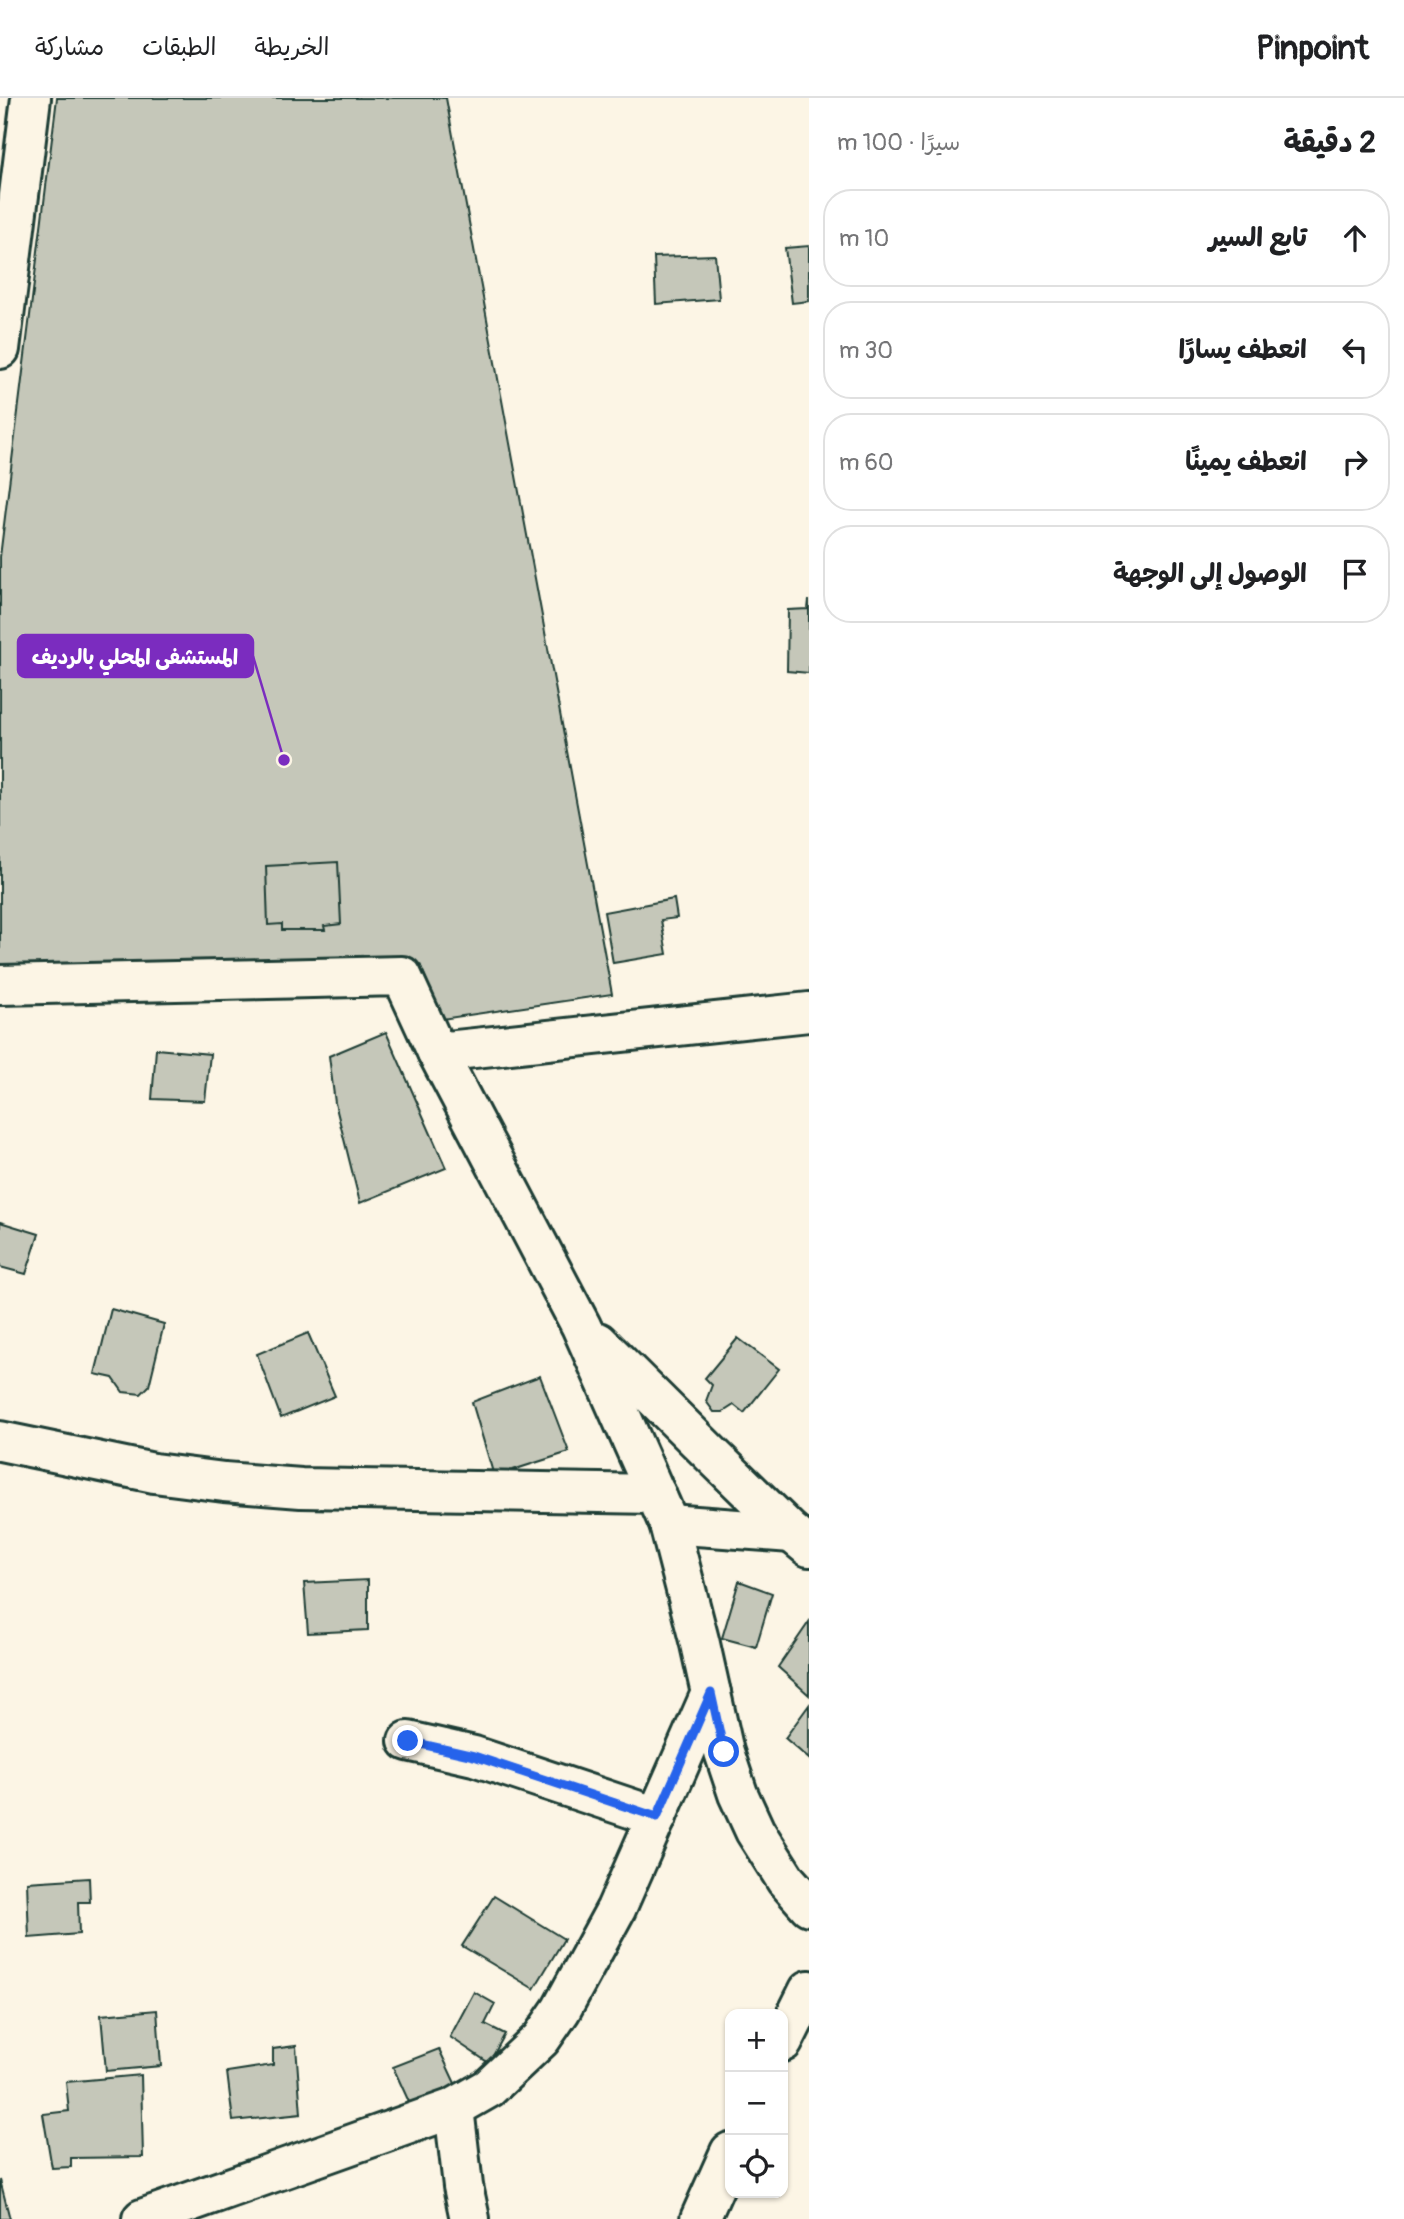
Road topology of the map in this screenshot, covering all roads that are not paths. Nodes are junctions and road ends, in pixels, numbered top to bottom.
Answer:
1 (31, 98) edge
2 (0, 349) edge
3 (0, 985) edge
4 (809, 1012) edge
5 (437, 1052) junction
6 (581, 1326) junction
7 (0, 1441) edge
8 (662, 1509) junction
9 (800, 1540) edge
10 (711, 1693) junction
11 (408, 1741) dead end
12 (657, 1817) junction
13 (809, 1906) edge
14 (809, 1990) edge
15 (788, 2032) edge
16 (454, 2108) junction
17 (725, 2163) edge
18 (142, 2219) edge
19 (470, 2219) edge
20 (700, 2219) edge

1 - 2 street
3 - 5 street
4 - 5 street
5 - 6 street
6 - 8 street
6 - 9 street
7 - 8 street
8 - 9 street
8 - 10 street
10 - 12 street
10 - 13 street
11 - 12 street
12 - 16 street
14 - 15 street
16 - 18 street
16 - 19 street
17 - 20 street

